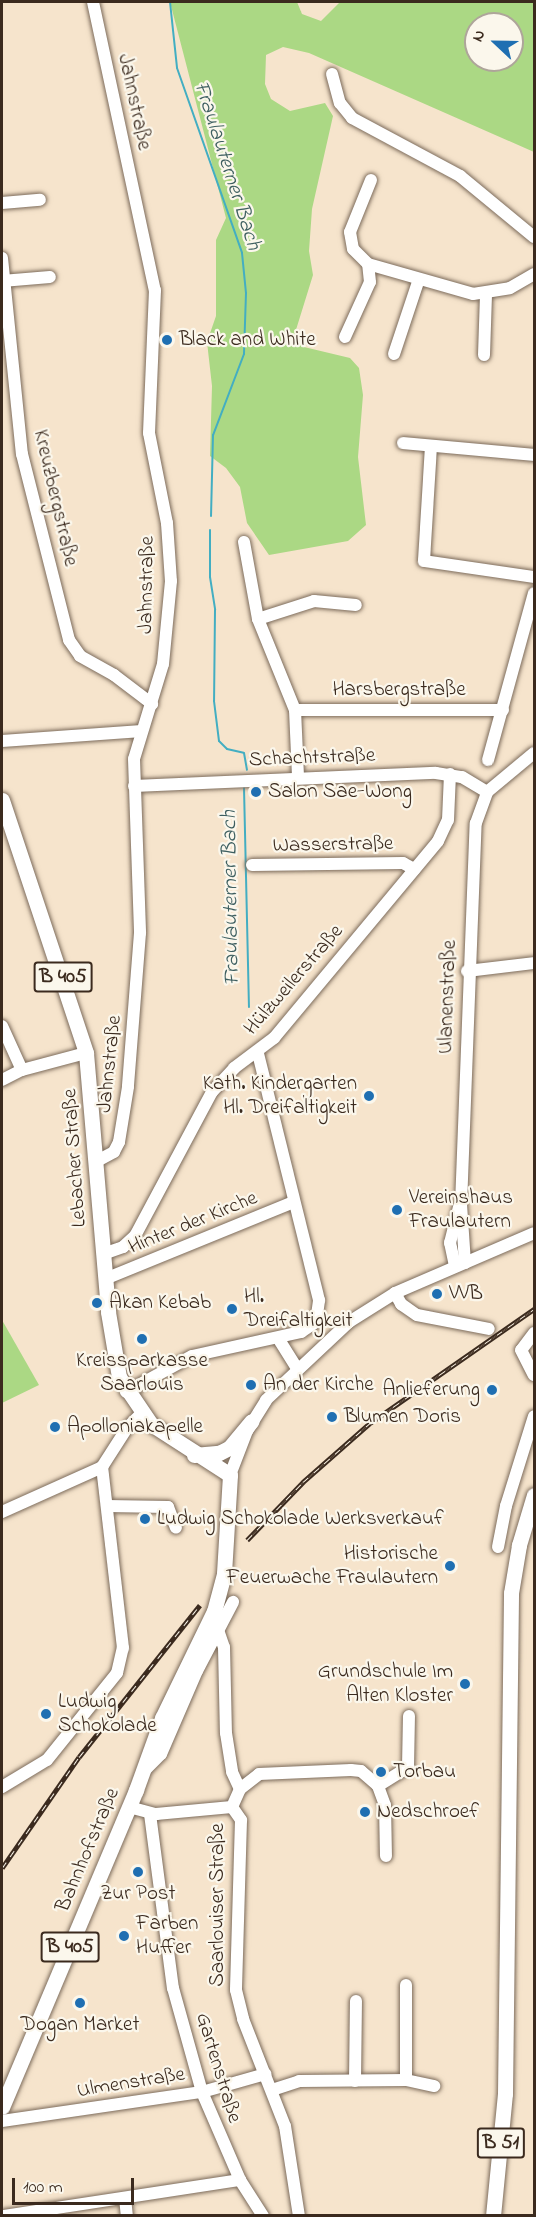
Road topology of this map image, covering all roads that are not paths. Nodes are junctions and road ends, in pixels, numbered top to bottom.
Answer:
1 (93, 2) edge
2 (332, 74) dead end
3 (371, 180) dead end
4 (40, 200) dead end
5 (2, 203) edge
6 (534, 237) edge
7 (2, 258) edge
8 (368, 264) junction
9 (534, 274) edge
10 (50, 277) dead end
11 (419, 279) junction
12 (3, 281) edge
13 (486, 294) junction
14 (345, 337) dead end
15 (394, 354) dead end
16 (484, 355) dead end
17 (403, 443) dead end
18 (431, 446) junction
19 (534, 455) edge
20 (244, 542) dead end
21 (534, 577) edge
22 (534, 593) edge
23 (356, 605) dead end
24 (258, 618) junction
25 (152, 704) junction
26 (295, 710) junction
27 (503, 710) junction
28 (142, 731) junction
29 (2, 741) edge
30 (534, 753) edge
31 (488, 760) dead end
32 (450, 774) junction
33 (298, 777) junction
34 (134, 786) junction
35 (487, 792) junction
36 (2, 800) edge
37 (6, 828) edge
38 (252, 865) dead end
39 (414, 869) junction
40 (534, 963) edge
41 (467, 971) junction
42 (2, 1026) edge
43 (86, 1053) junction
44 (258, 1053) junction
45 (22, 1070) junction
46 (2, 1080) edge
47 (97, 1161) junction
48 (294, 1202) junction
49 (534, 1233) edge
50 (103, 1254) junction
51 (460, 1264) junction
52 (105, 1279) junction
53 (395, 1293) junction
54 (489, 1329) dead end
55 (534, 1334) edge
56 (278, 1338) junction
57 (297, 1368) junction
58 (534, 1375) edge
59 (126, 1392) junction
60 (141, 1414) junction
61 (534, 1416) edge
62 (252, 1421) junction
63 (194, 1455) junction
64 (102, 1467) junction
65 (230, 1475) junction
66 (534, 1495) edge
67 (107, 1506) junction
68 (2, 1512) edge
69 (176, 1528) dead end
70 (498, 1547) dead end
71 (233, 1602) dead end
72 (218, 1630) junction
73 (409, 1716) dead end
74 (143, 1772) junction
75 (378, 1786) junction
76 (2, 1787) edge
77 (240, 1789) junction
78 (129, 1807) junction
79 (231, 1807) junction
80 (150, 1814) junction
81 (386, 1856) dead end
82 (406, 1984) dead end
83 (356, 2001) dead end
84 (265, 2074) junction
85 (406, 2080) junction
86 (355, 2081) junction
87 (434, 2086) dead end
88 (272, 2090) junction
89 (202, 2092) junction
90 (2, 2107) edge
91 (2, 2121) edge
92 (240, 2180) junction
93 (125, 2198) junction
94 (4, 2216) edge
95 (128, 2216) edge
96 (262, 2216) edge
97 (299, 2216) edge
98 (493, 2216) edge

1 - 25 street, Jahnstraße
2 - 6 street
3 - 8 street
4 - 5 street
7 - 12 street, Kreuzbergstraße
8 - 11 street
8 - 14 street
9 - 13 street
10 - 12 street
11 - 13 street
11 - 15 street
12 - 25 street, Kreuzbergstraße
13 - 16 street
17 - 18 street
18 - 19 street
18 - 21 street
20 - 24 street
22 - 27 street
23 - 24 street
24 - 26 street
25 - 28 street, Jahnstraße
26 - 27 street, Harsbergstraße
26 - 33 street
27 - 31 street
28 - 29 street
28 - 34 street, Jahnstraße
30 - 35 street
32 - 33 street, Schachtstraße
32 - 35 street, Schachtstraße
32 - 39 street, Hülzweilerstraße
33 - 34 street, Schachtstraße
34 - 47 street, Jahnstraße
35 - 41 street, Ulanenstraße
36 - 37 main road, Lebacher Straße / B 405
37 - 43 main road, Lebacher Straße / B 405
38 - 39 street, Wasserstraße
39 - 44 street, Hülzweilerstraße
40 - 41 street
41 - 51 street, Ulanenstraße
42 - 45 street
43 - 45 street
43 - 47 main road, Lebacher Straße / B 405
44 - 48 street
44 - 50 street, Hülzweilerstraße
45 - 46 street
47 - 50 main road, Lebacher Straße / B 405
48 - 52 street, Hinter der Kirche
48 - 56 street
49 - 51 street
50 - 52 main road, Lebacher Straße / B 405
51 - 53 street
52 - 59 main road, Lebacher Straße / B 405
53 - 54 street
53 - 57 street
55 - 58 street
56 - 57 street
56 - 59 street
57 - 62 street
59 - 60 main road, Lebacher Straße / B 405
60 - 63 main road, B 405
60 - 64 street
61 - 70 street
62 - 63 main road
62 - 65 street
63 - 65 main road, B 405
64 - 67 street
64 - 68 street
65 - 74 main road, Bahnhofstraße / B 405
66 - 98 main road, B 51
67 - 69 street
67 - 76 street
71 - 72 street
72 - 74 street
72 - 77 street
73 - 75 street
74 - 78 main road, Bahnhofstraße / B 405
75 - 77 street
75 - 81 street
77 - 79 street, Saarlouiser Straße
78 - 80 street
78 - 90 main road, Bahnhofstraße / B 405
79 - 80 street
79 - 84 street, Saarlouiser Straße
80 - 89 street, Gartenstraße
82 - 85 street
83 - 86 street
84 - 88 street, Saarlouiser Straße
84 - 89 street, Ulmenstraße
85 - 86 street
85 - 87 street
86 - 88 street
88 - 97 street, Saarlouiser Straße
89 - 91 street, Ulmenstraße
89 - 92 street, Gartenstraße
92 - 93 street
92 - 96 street, Gartenstraße
93 - 94 street
93 - 95 street

